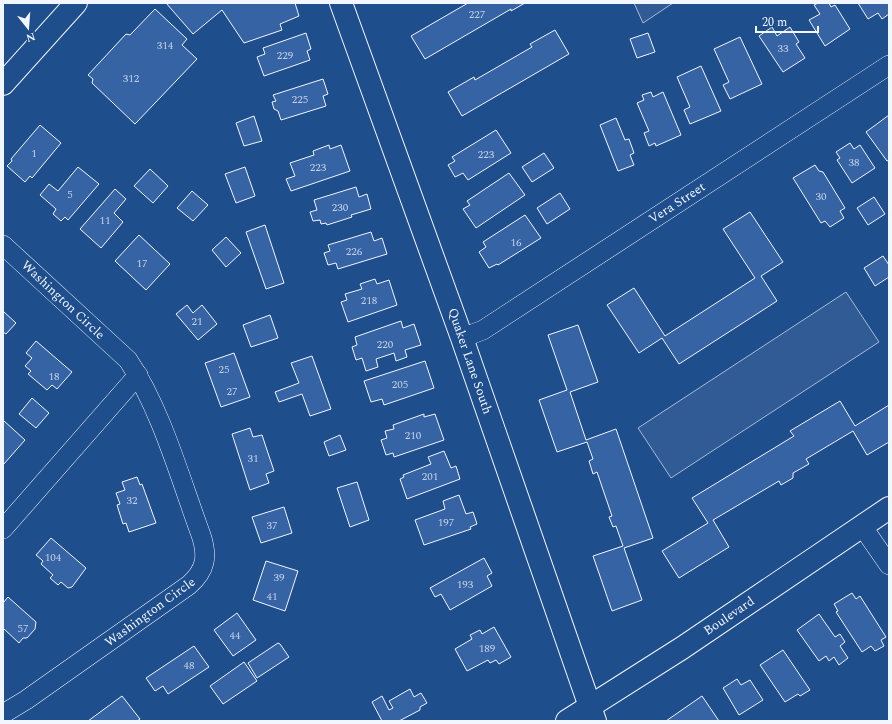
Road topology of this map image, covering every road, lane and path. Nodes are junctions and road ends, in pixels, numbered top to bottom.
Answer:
1 (76, 3) edge
2 (340, 3) edge
3 (889, 65) edge
4 (3, 84) edge
5 (3, 245) edge
6 (462, 338) junction
7 (138, 375) junction
8 (889, 508) edge
9 (862, 526) junction
10 (3, 529) edge
11 (889, 565) edge
12 (3, 714) edge
13 (592, 714) edge
14 (567, 721) edge

1 - 4 main road
2 - 6 main road, Quaker Lane South
3 - 6 street, Vera Street
5 - 7 street, Washington Circle
6 - 13 main road, Quaker Lane South
7 - 10 street
7 - 12 street, Washington Circle
8 - 9 main road, Boulevard
9 - 11 street
9 - 13 main road, Boulevard
13 - 14 main road, Boulevard

